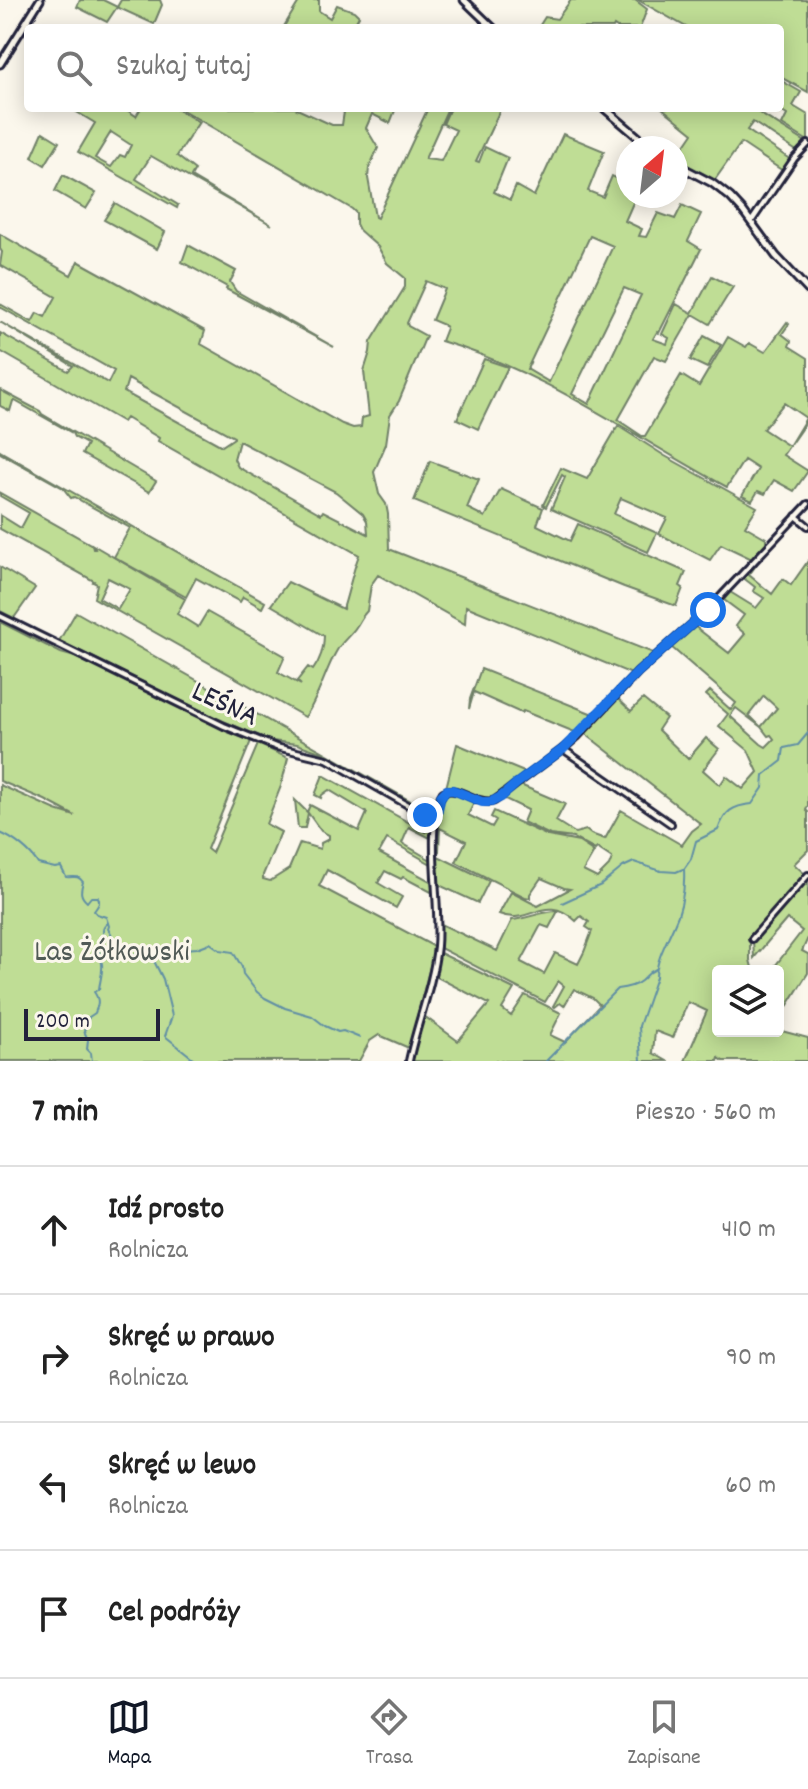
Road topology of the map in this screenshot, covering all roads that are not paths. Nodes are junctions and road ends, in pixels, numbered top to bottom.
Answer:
1 (40, 0) edge
2 (464, 0) edge
3 (25, 24) edge
4 (489, 24) edge
5 (24, 26) edge
6 (0, 64) edge
7 (609, 112) edge
8 (637, 136) edge
9 (808, 144) edge
10 (688, 170) edge
11 (751, 222) junction
12 (808, 290) edge
13 (808, 504) edge
14 (796, 516) junction
15 (808, 526) edge
16 (0, 616) edge
17 (563, 749) junction
18 (436, 818) junction
19 (671, 824) dead end
20 (808, 875) edge
21 (752, 939) dead end
22 (409, 1061) edge

1 - 3 street
2 - 4 street
5 - 6 street
7 - 8 street
9 - 11 street
10 - 11 street
11 - 12 street
13 - 14 street
14 - 15 street
14 - 17 street
16 - 18 street, LEŚNA
17 - 18 street
17 - 19 street
18 - 22 street
20 - 21 street

